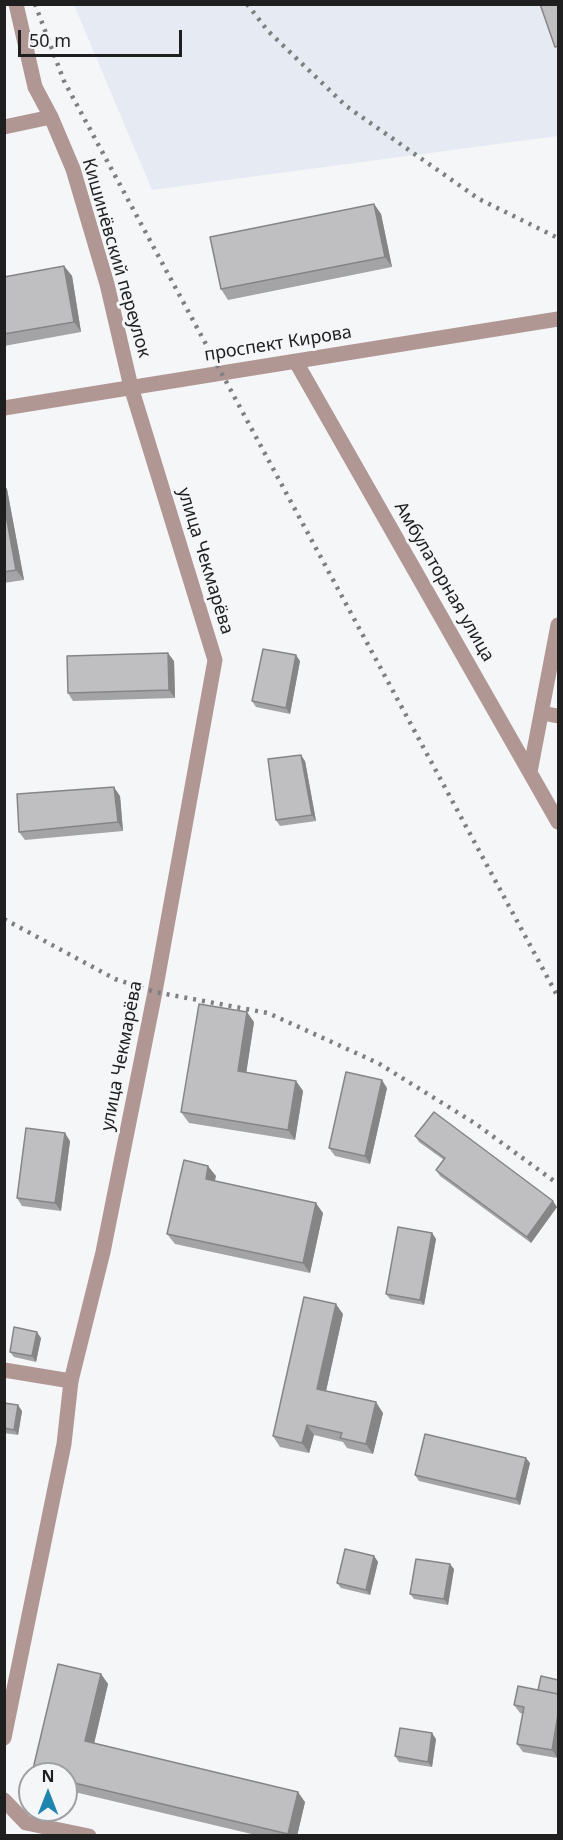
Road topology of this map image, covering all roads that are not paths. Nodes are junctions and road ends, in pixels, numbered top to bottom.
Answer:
1 (16, 4) edge
2 (51, 117) junction
3 (4, 127) edge
4 (558, 319) edge
5 (296, 362) junction
6 (131, 387) junction
7 (4, 408) edge
8 (558, 626) edge
9 (542, 712) junction
10 (558, 716) edge
11 (530, 772) junction
12 (558, 822) edge
13 (4, 1370) edge
14 (71, 1381) junction
15 (4, 1738) edge
16 (4, 1800) edge
17 (89, 1836) edge

1 - 2 street, Кишинёвский переулок
2 - 3 street
2 - 6 street, Кишинёвский переулок
4 - 5 street, проспект Кирова
5 - 6 street, проспект Кирова
5 - 11 street, Амбулаторная улица
6 - 7 street, проспект Кирова
6 - 14 street, улица Чекмарёва
8 - 9 street
9 - 10 street
9 - 11 street
11 - 12 street, Амбулаторная улица
13 - 14 street
14 - 15 street, улица Чекмарёва
16 - 17 street

